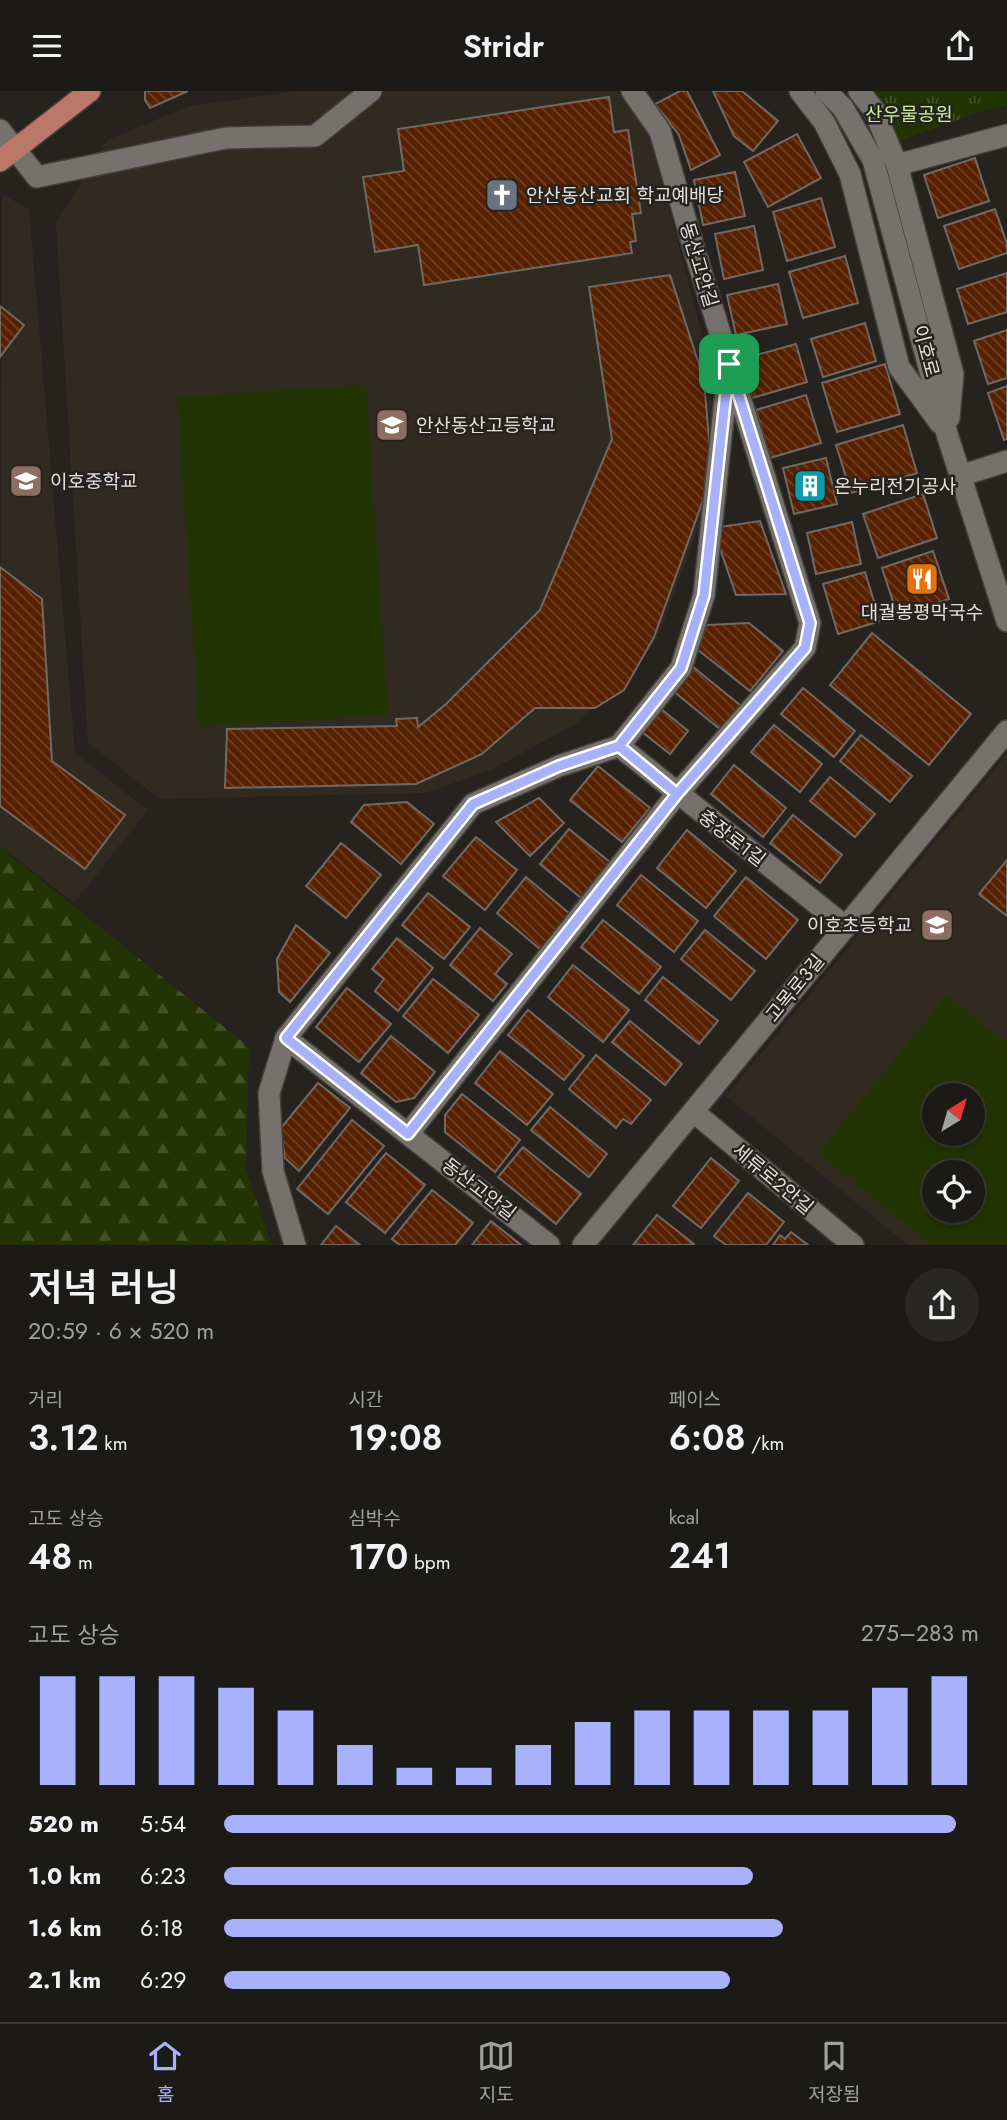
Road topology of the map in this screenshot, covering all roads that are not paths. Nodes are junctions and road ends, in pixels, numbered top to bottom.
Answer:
1 (90, 91) edge
2 (371, 91) edge
3 (632, 91) edge
4 (800, 91) edge
5 (827, 91) edge
6 (859, 91) edge
7 (0, 131) edge
8 (1007, 135) edge
9 (7, 156) edge
10 (897, 165) junction
11 (729, 364) junction
12 (947, 434) junction
13 (1007, 461) edge
14 (960, 476) junction
15 (1007, 621) edge
16 (1007, 731) edge
17 (619, 746) junction
18 (677, 794) junction
19 (846, 927) junction
20 (286, 1038) junction
21 (694, 1112) junction
22 (408, 1134) junction
23 (295, 1245) edge
24 (549, 1245) edge
25 (583, 1245) edge
26 (853, 1245) edge

1 - 9 main road
2 - 9 street
3 - 11 street, 동산고안길
4 - 12 street
5 - 12 street, 이호로
6 - 10 street
7 - 9 street
8 - 10 street
10 - 12 street
11 - 17 street
11 - 18 street, 동산고안길
12 - 14 street, 이호로
13 - 14 street
14 - 15 street, 이호로
16 - 19 street, 고목로3길
17 - 18 street, 충장로1길
17 - 20 street
18 - 19 street, 충장로1길
18 - 22 street, 동산고안길
19 - 21 street, 고목로3길
20 - 22 street, 동산고안길
20 - 23 street
21 - 25 street, 고목로3길
21 - 26 street, 세류로2안길
22 - 24 street, 동산고안길

